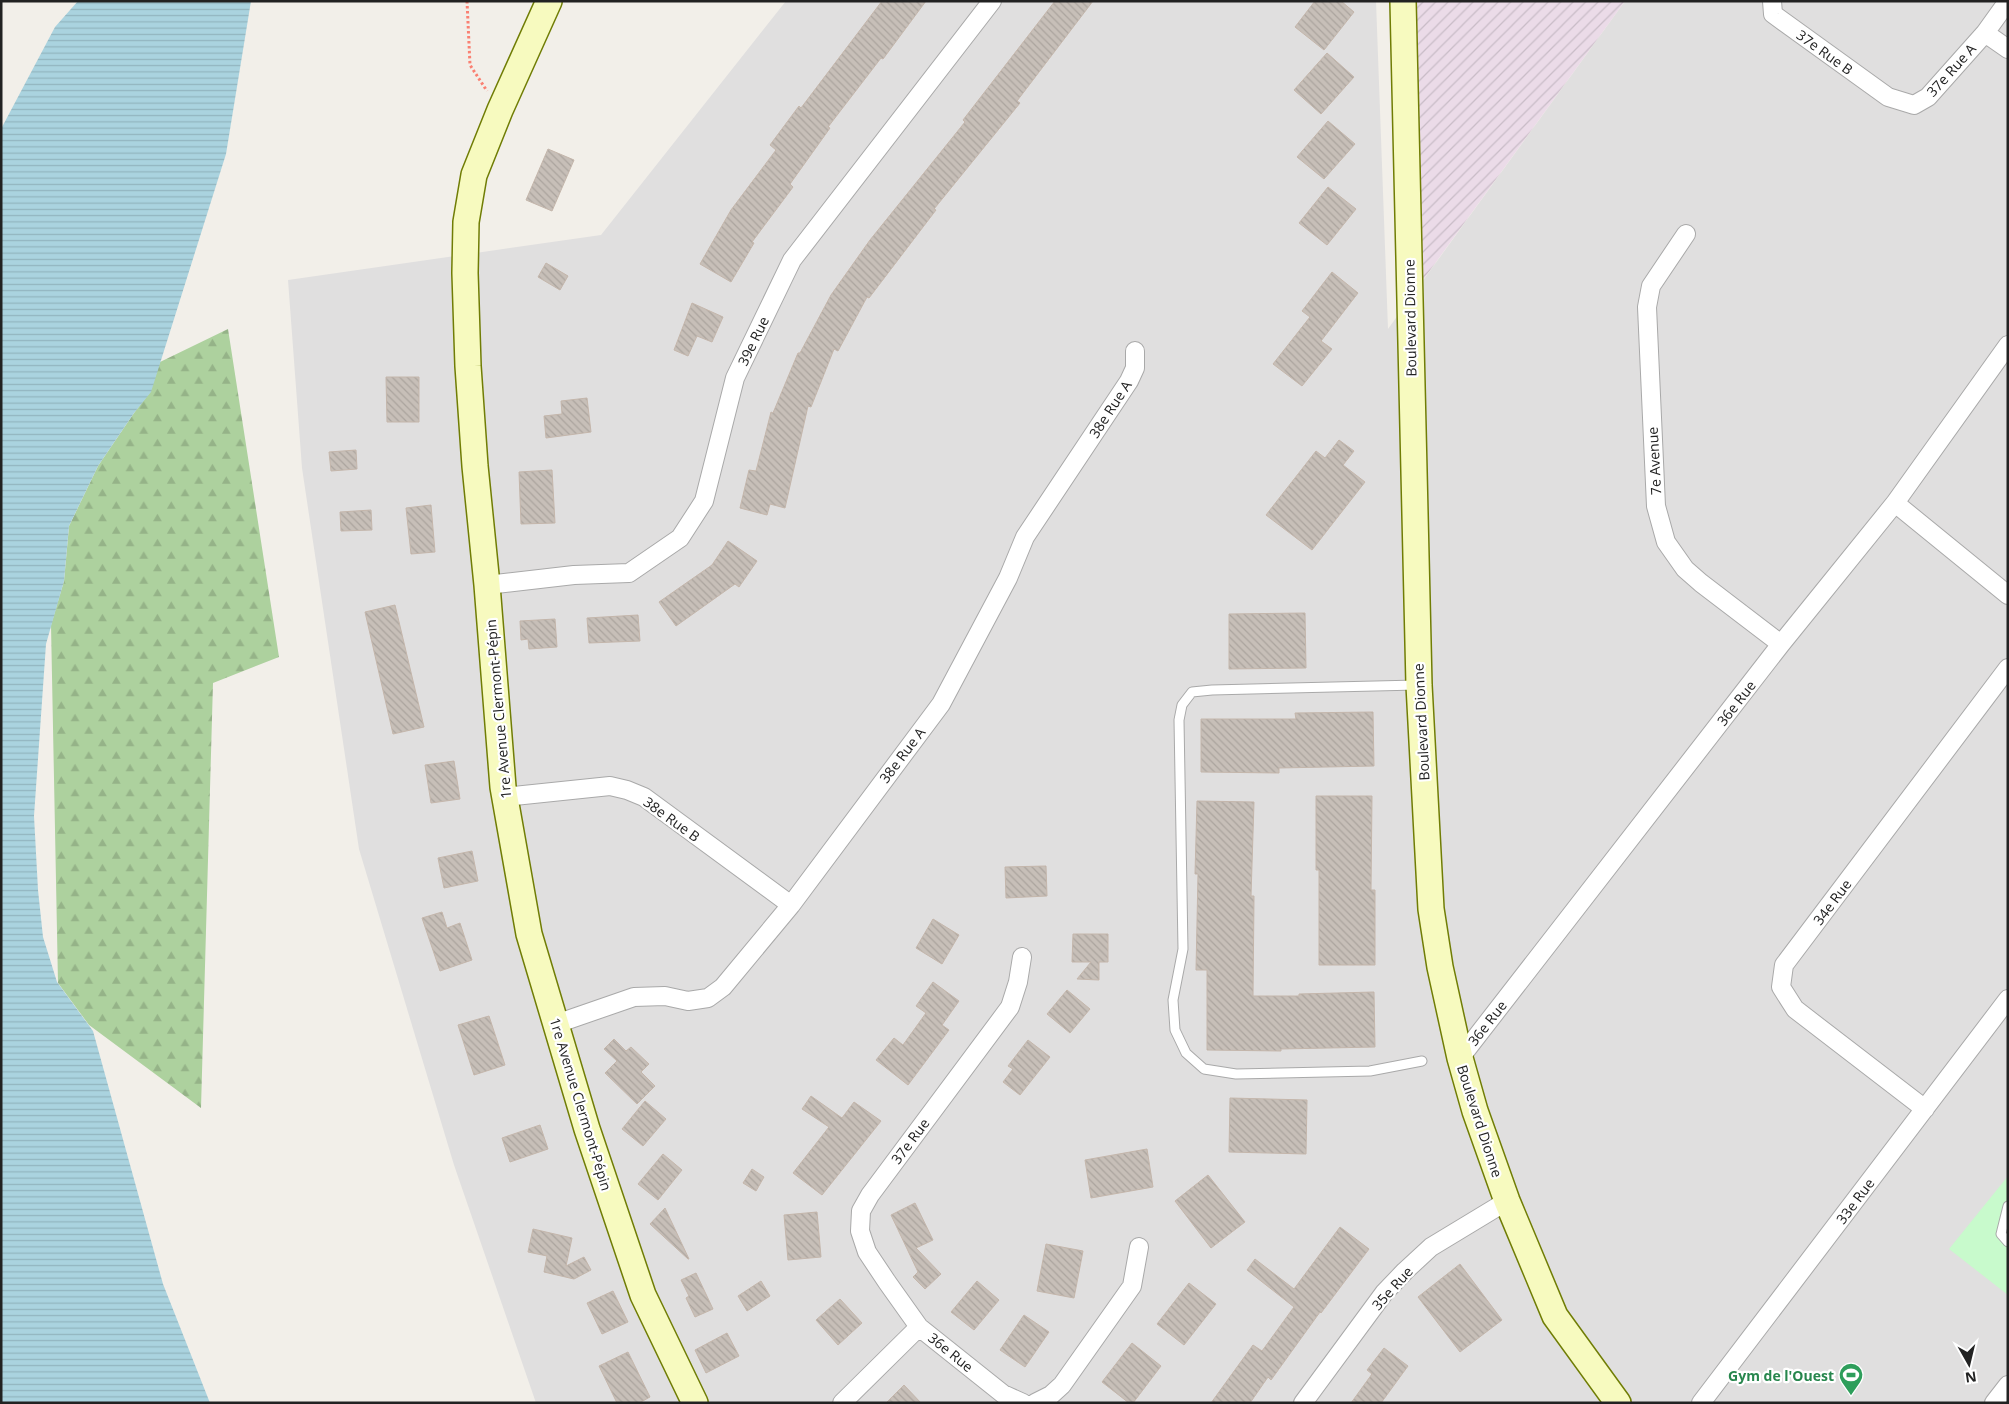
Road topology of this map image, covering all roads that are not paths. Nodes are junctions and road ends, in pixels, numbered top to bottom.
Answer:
1 (549, 1) edge
2 (992, 1) edge
3 (1403, 1) edge
4 (1772, 1) edge
5 (2008, 1) edge
6 (1985, 33) junction
7 (2008, 49) edge
8 (1888, 97) joint
9 (1686, 234) dead end
10 (2008, 345) edge
11 (1135, 351) dead end
12 (1895, 503) junction
13 (487, 585) junction
14 (2008, 595) edge
15 (1782, 644) junction
16 (2008, 668) edge
17 (1419, 685) junction
18 (504, 797) junction
19 (791, 905) junction
20 (1022, 956) dead end
21 (2008, 999) edge
22 (556, 1024) junction
23 (1460, 1058) junction
24 (1422, 1061) dead end
25 (1925, 1109) junction
26 (1507, 1201) junction
27 (2008, 1206) edge
28 (2008, 1242) edge
29 (1140, 1246) dead end
30 (919, 1326) junction
31 (2008, 1385) edge
32 (695, 1403) edge
33 (842, 1403) edge
34 (1023, 1403) edge
35 (1035, 1403) edge
36 (1303, 1403) edge
37 (1618, 1403) edge
38 (1701, 1403) edge
39 (1994, 1403) edge

1 - 13 street, 1re Avenue Clermont-Pépin
2 - 13 street, 39e Rue
3 - 17 street, Boulevard Dionne
4 - 8 street, 37e Rue B
5 - 6 street, 37e Rue A
6 - 7 street, 37e Rue A
6 - 8 street, 37e Rue A
9 - 15 street, 7e Avenue
10 - 12 street, 36e Rue
11 - 19 street, 38e Rue A
12 - 14 street
12 - 15 street, 36e Rue
13 - 18 street, 1re Avenue Clermont-Pépin
15 - 23 street, 36e Rue
16 - 25 street, 34e Rue
17 - 23 street, Boulevard Dionne
17 - 24 lane
18 - 19 street, 38e Rue B
18 - 22 street, 1re Avenue Clermont-Pépin
19 - 22 street, 38e Rue A
20 - 30 street, 37e Rue
21 - 25 street, 33e Rue
22 - 32 street, 1re Avenue Clermont-Pépin
23 - 26 street, Boulevard Dionne
25 - 38 street, 33e Rue
26 - 36 street, 35e Rue
26 - 37 street, Boulevard Dionne
27 - 28 lane
29 - 35 street
30 - 33 street, 36e Rue
30 - 34 street, 36e Rue
31 - 39 street

